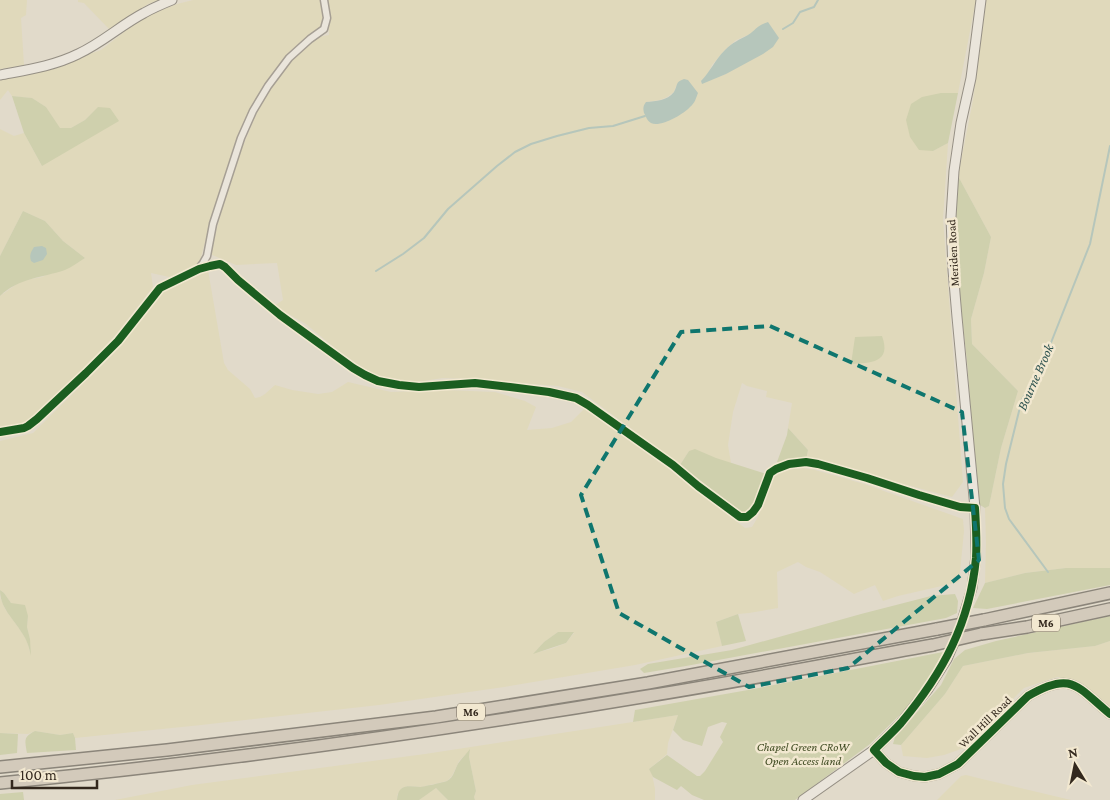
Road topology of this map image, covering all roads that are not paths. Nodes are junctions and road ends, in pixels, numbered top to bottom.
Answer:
1 (172, 0) edge
2 (324, 0) edge
3 (981, 0) edge
4 (0, 75) edge
5 (206, 256) junction
6 (220, 264) junction
7 (199, 269) junction
8 (0, 432) edge
9 (975, 508) junction
10 (1110, 593) edge
11 (1110, 609) edge
12 (1110, 714) edge
13 (874, 750) junction
14 (0, 767) edge
15 (0, 783) edge
16 (803, 800) edge

1 - 4 main road
2 - 5 street
3 - 9 main road, Meriden Road
5 - 6 street
5 - 7 street
6 - 7 street
6 - 9 street
7 - 8 street
9 - 13 main road, Meriden Road
10 - 14 highway, M6, bridge
11 - 15 highway, M6, bridge
12 - 13 main road, Wall Hill Road
13 - 16 main road, Meriden Road

